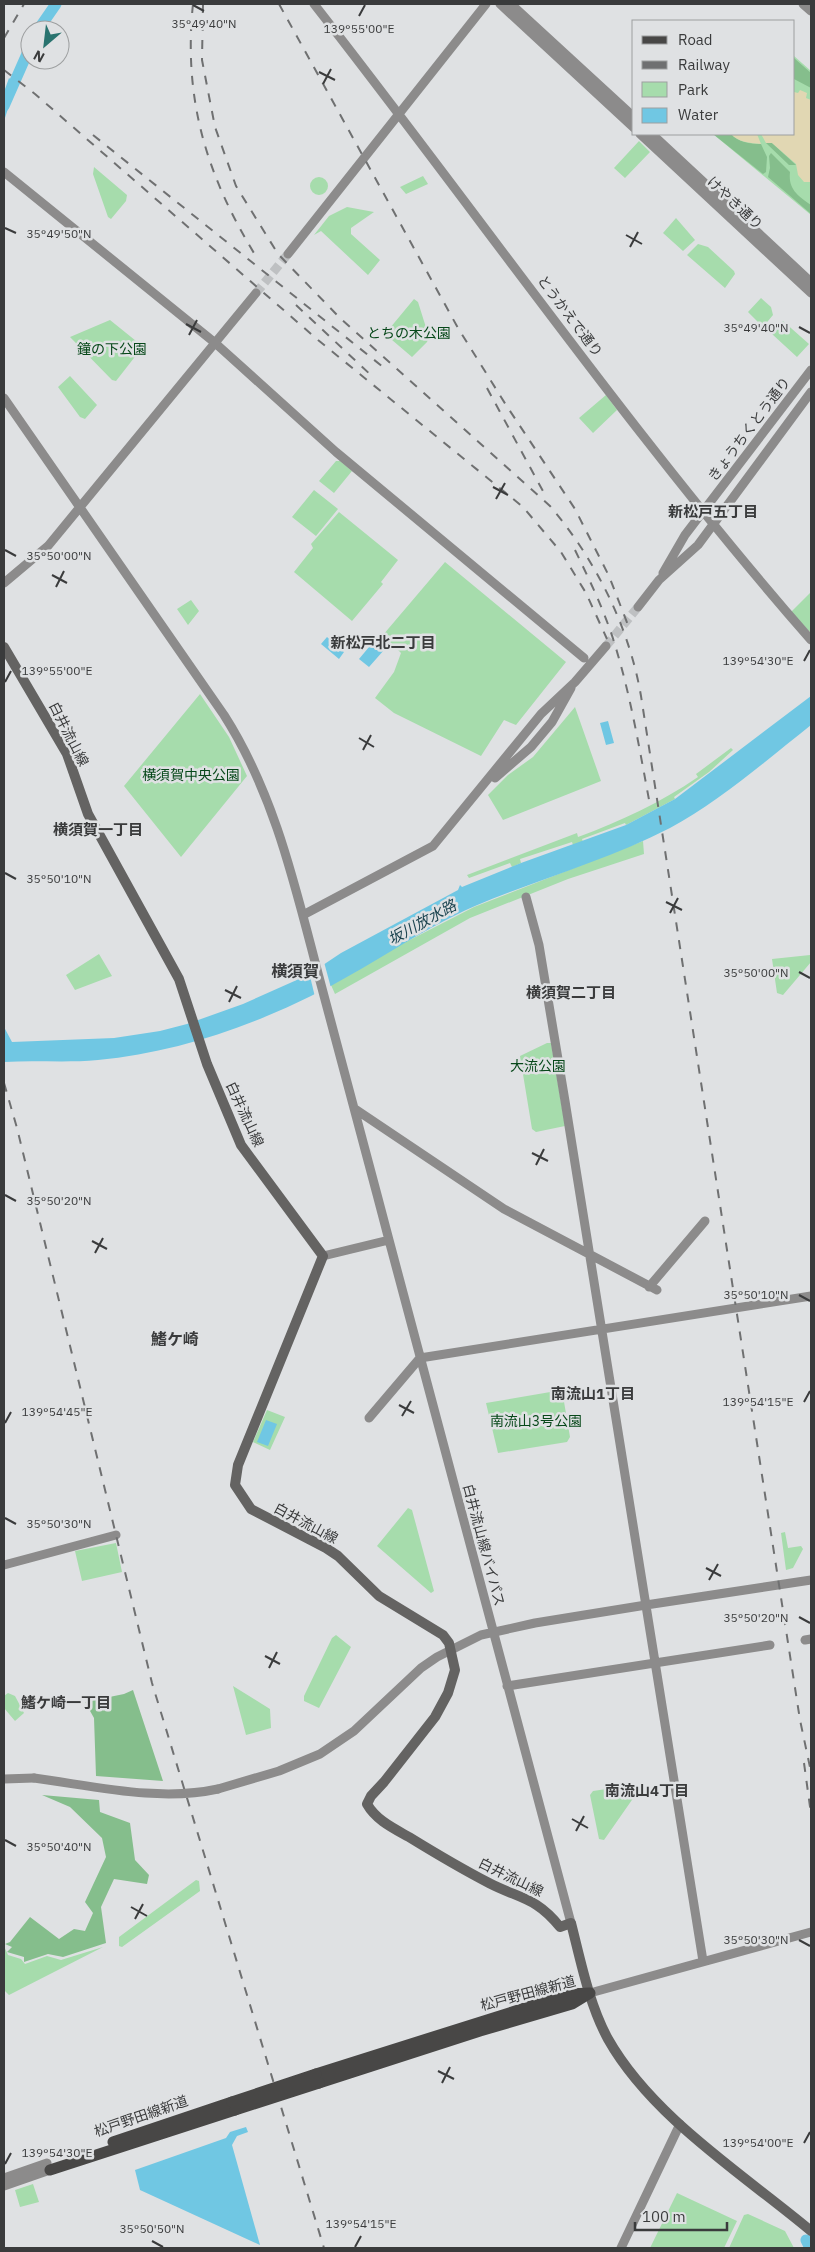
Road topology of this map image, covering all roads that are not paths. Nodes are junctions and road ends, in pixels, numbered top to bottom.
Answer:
1 (314, 4) edge
2 (486, 4) edge
3 (500, 4) edge
4 (511, 4) edge
5 (803, 4) edge
6 (811, 11) edge
7 (632, 115) edge
8 (399, 116) junction
9 (632, 126) edge
10 (641, 135) edge
11 (653, 135) edge
12 (4, 172) edge
13 (288, 254) tunnel mouth
14 (811, 282) edge
15 (256, 293) tunnel mouth
16 (811, 293) edge
17 (214, 342) junction
18 (811, 370) edge
19 (811, 392) edge
20 (4, 398) edge
21 (80, 508) junction
22 (704, 512) junction
23 (714, 524) junction
24 (659, 580) junction
25 (4, 583) edge
26 (638, 607) tunnel mouth
27 (811, 640) edge
28 (606, 646) tunnel mouth
29 (4, 647) edge
30 (584, 658) dead end
31 (575, 682) junction
32 (476, 795) junction
33 (526, 897) dead end
34 (303, 915) junction
35 (355, 1109) junction
36 (705, 1221) dead end
37 (389, 1240) junction
38 (590, 1255) junction
39 (323, 1256) junction
40 (811, 1296) edge
41 (602, 1328) junction
42 (420, 1358) junction
43 (369, 1418) dead end
44 (116, 1535) dead end
45 (4, 1565) edge
46 (811, 1580) edge
47 (646, 1604) junction
48 (492, 1631) junction
49 (770, 1645) dead end
50 (450, 1649) junction
51 (655, 1664) junction
52 (507, 1686) junction
53 (4, 1779) edge
54 (571, 1923) junction
55 (811, 1932) edge
56 (702, 1961) junction
57 (590, 1993) junction
58 (680, 2124) junction
59 (48, 2167) junction
60 (4, 2178) edge
61 (4, 2186) edge
62 (811, 2231) edge
63 (621, 2248) edge

1 - 8 street, とうかえで通り
2 - 8 street
3 - 9 street
4 - 7 street
5 - 6 street
8 - 13 street
8 - 22 street, とうかえで通り
10 - 16 street, けやき通り
11 - 14 street, けやき通り
12 - 17 street
15 - 17 street
17 - 21 street
17 - 30 street
18 - 22 street, きょうちくとう通り
19 - 23 street
20 - 21 street, 白井流山線バイパス
21 - 25 street
21 - 34 street, 白井流山線バイパス
22 - 23 street, とうかえで通り
22 - 24 street, きょうちくとう通り
23 - 24 street
23 - 27 street, とうかえで通り
24 - 26 street
28 - 31 street
29 - 39 main road, 白井流山線
31 - 32 street
31 - 32 street
32 - 34 street
33 - 38 street
34 - 35 street, 白井流山線バイパス
35 - 37 street, 白井流山線バイパス
35 - 38 street
36 - 38 street
37 - 39 street
37 - 42 street, 白井流山線バイパス
38 - 41 street
39 - 50 main road, 白井流山線
40 - 41 street
41 - 42 street
41 - 47 street
42 - 43 street
42 - 48 street, 白井流山線バイパス
44 - 45 street
46 - 47 street
47 - 48 street
47 - 51 street
48 - 50 street
48 - 52 street, 白井流山線バイパス
49 - 51 street
50 - 53 street, bridge
50 - 54 main road, 白井流山線
51 - 52 street
51 - 56 street
52 - 54 street, 白井流山線バイパス
54 - 57 main road
55 - 56 street
56 - 57 street
57 - 58 main road
57 - 59 main road, 松戸野田線新道, bridge
58 - 62 main road
58 - 63 street
59 - 60 street
59 - 61 street

